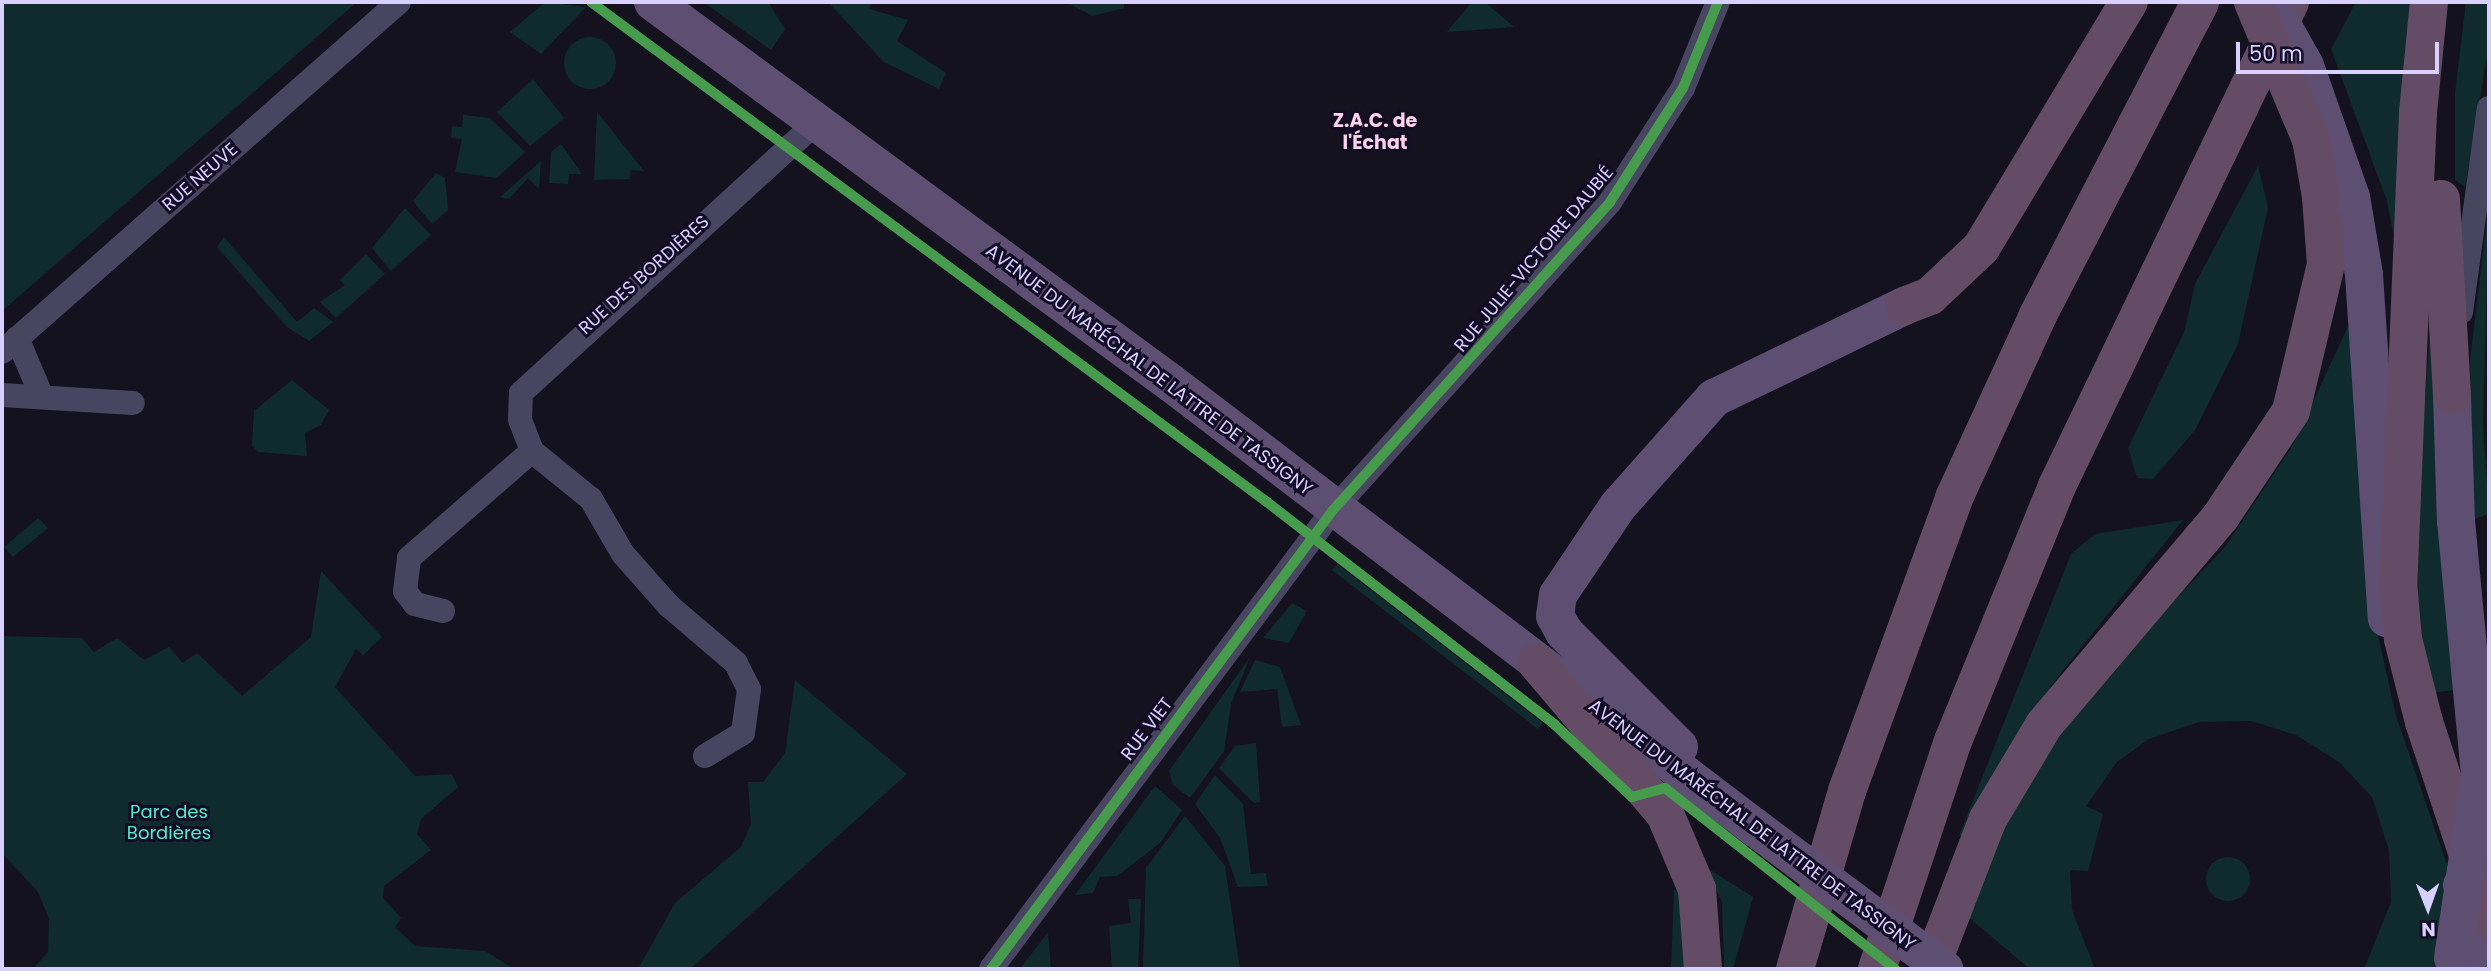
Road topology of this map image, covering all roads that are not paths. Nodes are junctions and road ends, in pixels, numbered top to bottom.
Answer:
1 (399, 2) edge
2 (653, 2) edge
3 (1718, 2) edge
4 (2129, 2) edge
5 (2200, 2) edge
6 (2253, 2) edge
7 (2259, 2) edge
8 (2290, 2) edge
9 (2429, 2) edge
10 (2444, 2) edge
11 (2489, 107) edge
12 (817, 122) junction
13 (2336, 197) junction
14 (1904, 306) joint
15 (9, 345) edge
16 (2, 395) edge
17 (2452, 396) junction
18 (41, 397) junction
19 (132, 402) dead end
20 (532, 451) junction
21 (1333, 510) junction
22 (443, 611) dead end
23 (1536, 662) junction
24 (705, 756) dead end
25 (1722, 796) junction
26 (2489, 919) edge
27 (2464, 964) edge
28 (991, 969) edge
29 (1703, 969) edge
30 (1795, 969) edge
31 (1877, 969) edge
32 (1930, 969) edge
33 (1944, 969) edge

1 - 15 street, RUE NEUVE
2 - 12 main road, AVENUE DU MARÉCHAL DE LATTRE DE TASSIGNY
3 - 21 street, RUE JULIE-VICTOIRE DAUBIÉ
4 - 14 highway
5 - 30 highway
6 - 13 highway, bridge
7 - 13 main road, bridge
8 - 31 highway
9 - 26 highway
10 - 17 highway
11 - 17 street
12 - 20 street, RUE DES BORDIÈRES
12 - 21 main road, AVENUE DU MARÉCHAL DE LATTRE DE TASSIGNY
13 - 27 main road
13 - 32 highway
14 - 25 main road
15 - 18 street
16 - 18 street
17 - 27 main road, bridge
18 - 19 street
20 - 22 street
20 - 24 street
21 - 23 main road, AVENUE DU MARÉCHAL DE LATTRE DE TASSIGNY
21 - 28 street, RUE VIET
23 - 25 main road, AVENUE DU MARÉCHAL DE LATTRE DE TASSIGNY
23 - 29 highway
25 - 33 main road, AVENUE DU MARÉCHAL DE LATTRE DE TASSIGNY, bridge

